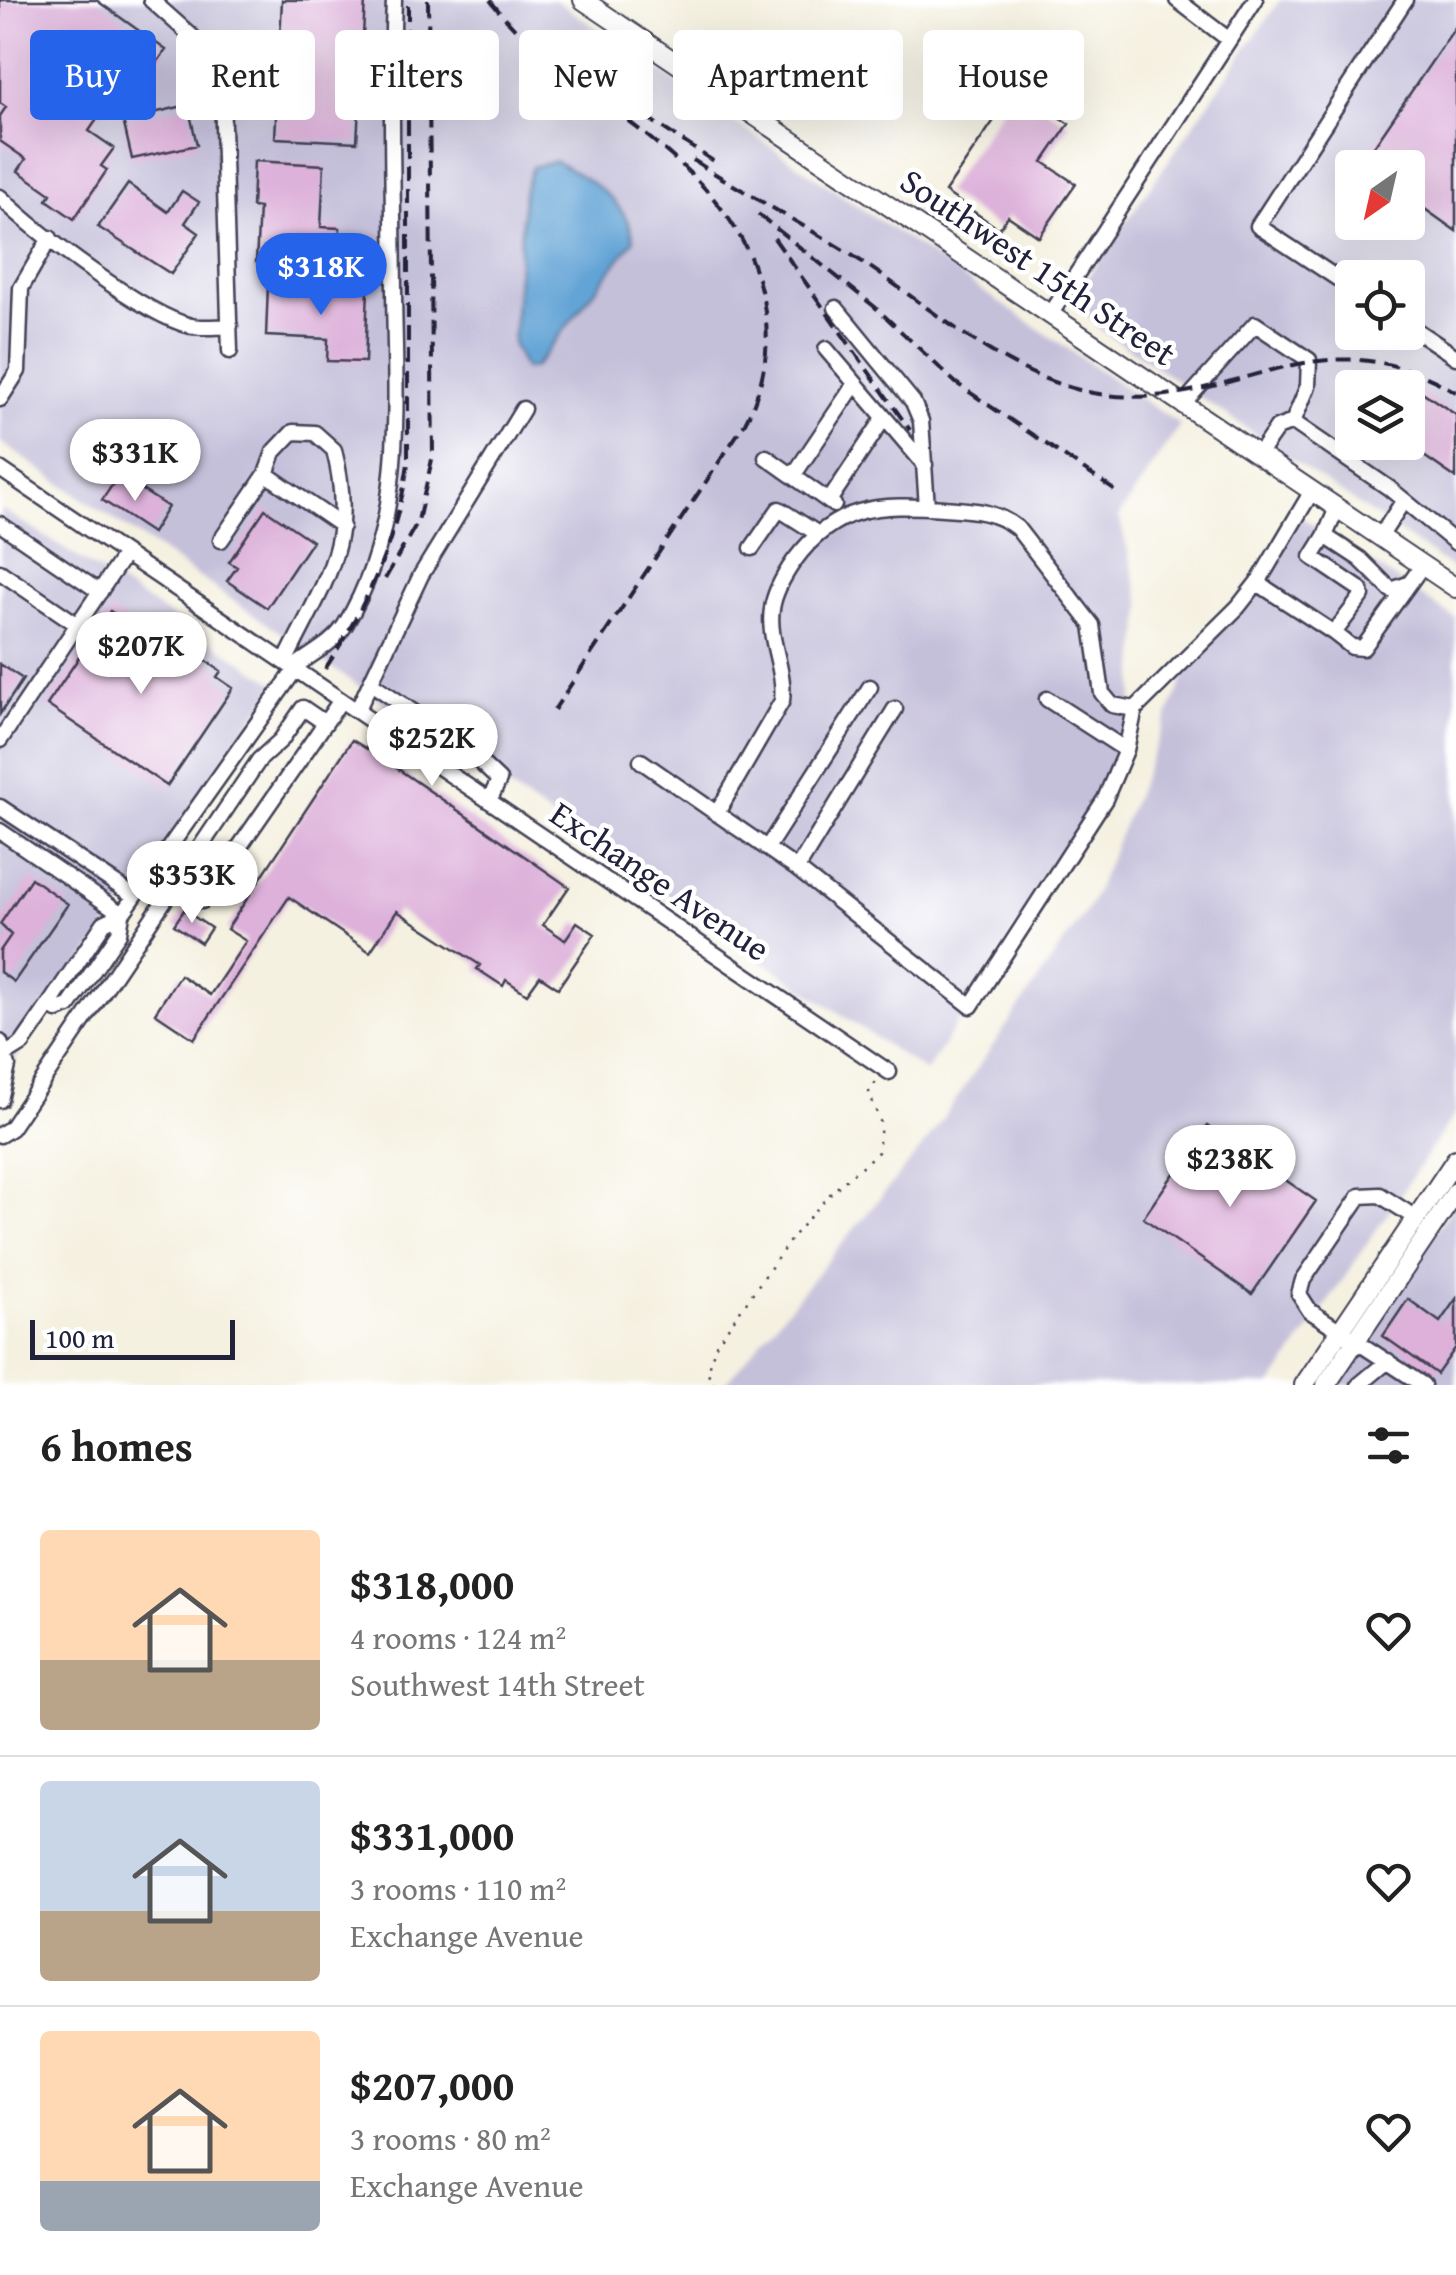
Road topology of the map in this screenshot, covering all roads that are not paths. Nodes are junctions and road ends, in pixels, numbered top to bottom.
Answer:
1 (151, 0) edge
2 (394, 0) edge
3 (583, 0) edge
4 (1176, 0) edge
5 (1255, 0) edge
6 (1405, 0) edge
7 (1228, 38) junction
8 (0, 197) edge
9 (50, 238) junction
10 (1335, 277) edge
11 (836, 308) dead end
12 (1050, 315) junction
13 (230, 326) junction
14 (1425, 336) edge
15 (826, 350) dead end
16 (230, 351) dead end
17 (1455, 355) edge
18 (855, 384) junction
19 (0, 399) edge
20 (1183, 404) junction
21 (523, 410) dead end
22 (884, 418) junction
23 (1293, 422) junction
24 (1258, 455) junction
25 (766, 457) dead end
26 (926, 465) junction
27 (1, 471) edge
28 (266, 474) junction
29 (793, 476) junction
30 (1312, 491) junction
31 (1404, 500) junction
32 (829, 501) junction
33 (927, 507) junction
34 (1337, 508) junction
35 (847, 514) junction
36 (0, 524) edge
37 (342, 526) junction
38 (815, 532) junction
39 (1325, 536) junction
40 (1380, 537) junction
41 (221, 540) dead end
42 (1456, 543) edge
43 (752, 548) dead end
44 (125, 554) junction
45 (1422, 566) junction
46 (0, 572) edge
47 (1260, 580) junction
48 (1408, 584) junction
49 (1456, 588) edge
50 (100, 592) junction
51 (78, 625) junction
52 (1334, 634) junction
53 (291, 666) junction
54 (371, 683) junction
55 (870, 688) dead end
56 (1047, 699) dead end
57 (341, 700) junction
58 (895, 709) dead end
59 (1135, 709) junction
60 (357, 711) junction
61 (325, 723) junction
62 (0, 740) edge
63 (1126, 750) junction
64 (641, 761) dead end
65 (489, 801) junction
66 (0, 807) edge
67 (716, 813) junction
68 (0, 831) edge
69 (766, 848) junction
70 (797, 869) junction
71 (134, 896) junction
72 (202, 901) dead end
73 (122, 914) junction
74 (3, 1048) edge
75 (886, 1071) road end
76 (0, 1100) edge
77 (0, 1135) edge
78 (1456, 1159) edge
79 (1456, 1192) edge
80 (1416, 1218) junction
81 (1348, 1336) junction
82 (1388, 1361) junction
83 (1304, 1385) edge
84 (1326, 1385) edge
85 (1359, 1385) edge
86 (1423, 1385) edge

1 - 13 street
2 - 53 street
3 - 12 main road, Southwest 15th Street
4 - 7 street
5 - 7 street
6 - 10 street
7 - 12 street
8 - 9 street
9 - 13 street
9 - 19 street
11 - 26 street
12 - 20 main road, Southwest 15th Street
13 - 16 street
14 - 17 street
15 - 18 street
18 - 22 street
18 - 29 street
20 - 23 street
20 - 24 main road, Southwest 15th Street
21 - 54 street
22 - 26 street
22 - 32 street
23 - 24 street
23 - 31 street
24 - 30 main road, Southwest 15th Street
25 - 29 street
26 - 33 street
27 - 44 street, Exchange Avenue
28 - 37 street
28 - 37 street
28 - 41 street
29 - 32 street
30 - 34 main road, Southwest 15th Street
30 - 47 street
31 - 40 street
31 - 42 street
32 - 35 street
33 - 35 street
33 - 59 street
34 - 39 street
34 - 40 main road, Southwest 15th Street
35 - 38 street
36 - 50 street
37 - 53 street
38 - 43 street
38 - 67 street
39 - 48 street
39 - 52 street
40 - 45 main road, Southwest 15th Street
44 - 50 street
44 - 53 street, Exchange Avenue
45 - 48 street
45 - 49 main road, Southwest 15th Street
46 - 51 street
47 - 52 street
47 - 59 street
48 - 52 street
50 - 51 street
51 - 62 street
53 - 57 street, Exchange Avenue
53 - 71 street
54 - 60 street
54 - 65 street
55 - 69 street
56 - 63 street
57 - 60 street, Exchange Avenue
57 - 61 street
58 - 70 street
59 - 63 street
60 - 65 street, Exchange Avenue
61 - 72 street
61 - 77 street
63 - 70 street
64 - 67 street
65 - 75 street, Exchange Avenue
66 - 71 street
67 - 69 street
68 - 73 street
69 - 70 street
71 - 73 street
73 - 74 street
74 - 76 street
78 - 80 main road
79 - 81 main road
80 - 81 main road
80 - 81 street
81 - 82 street
81 - 83 main road
81 - 84 main road
82 - 85 street
82 - 86 street

